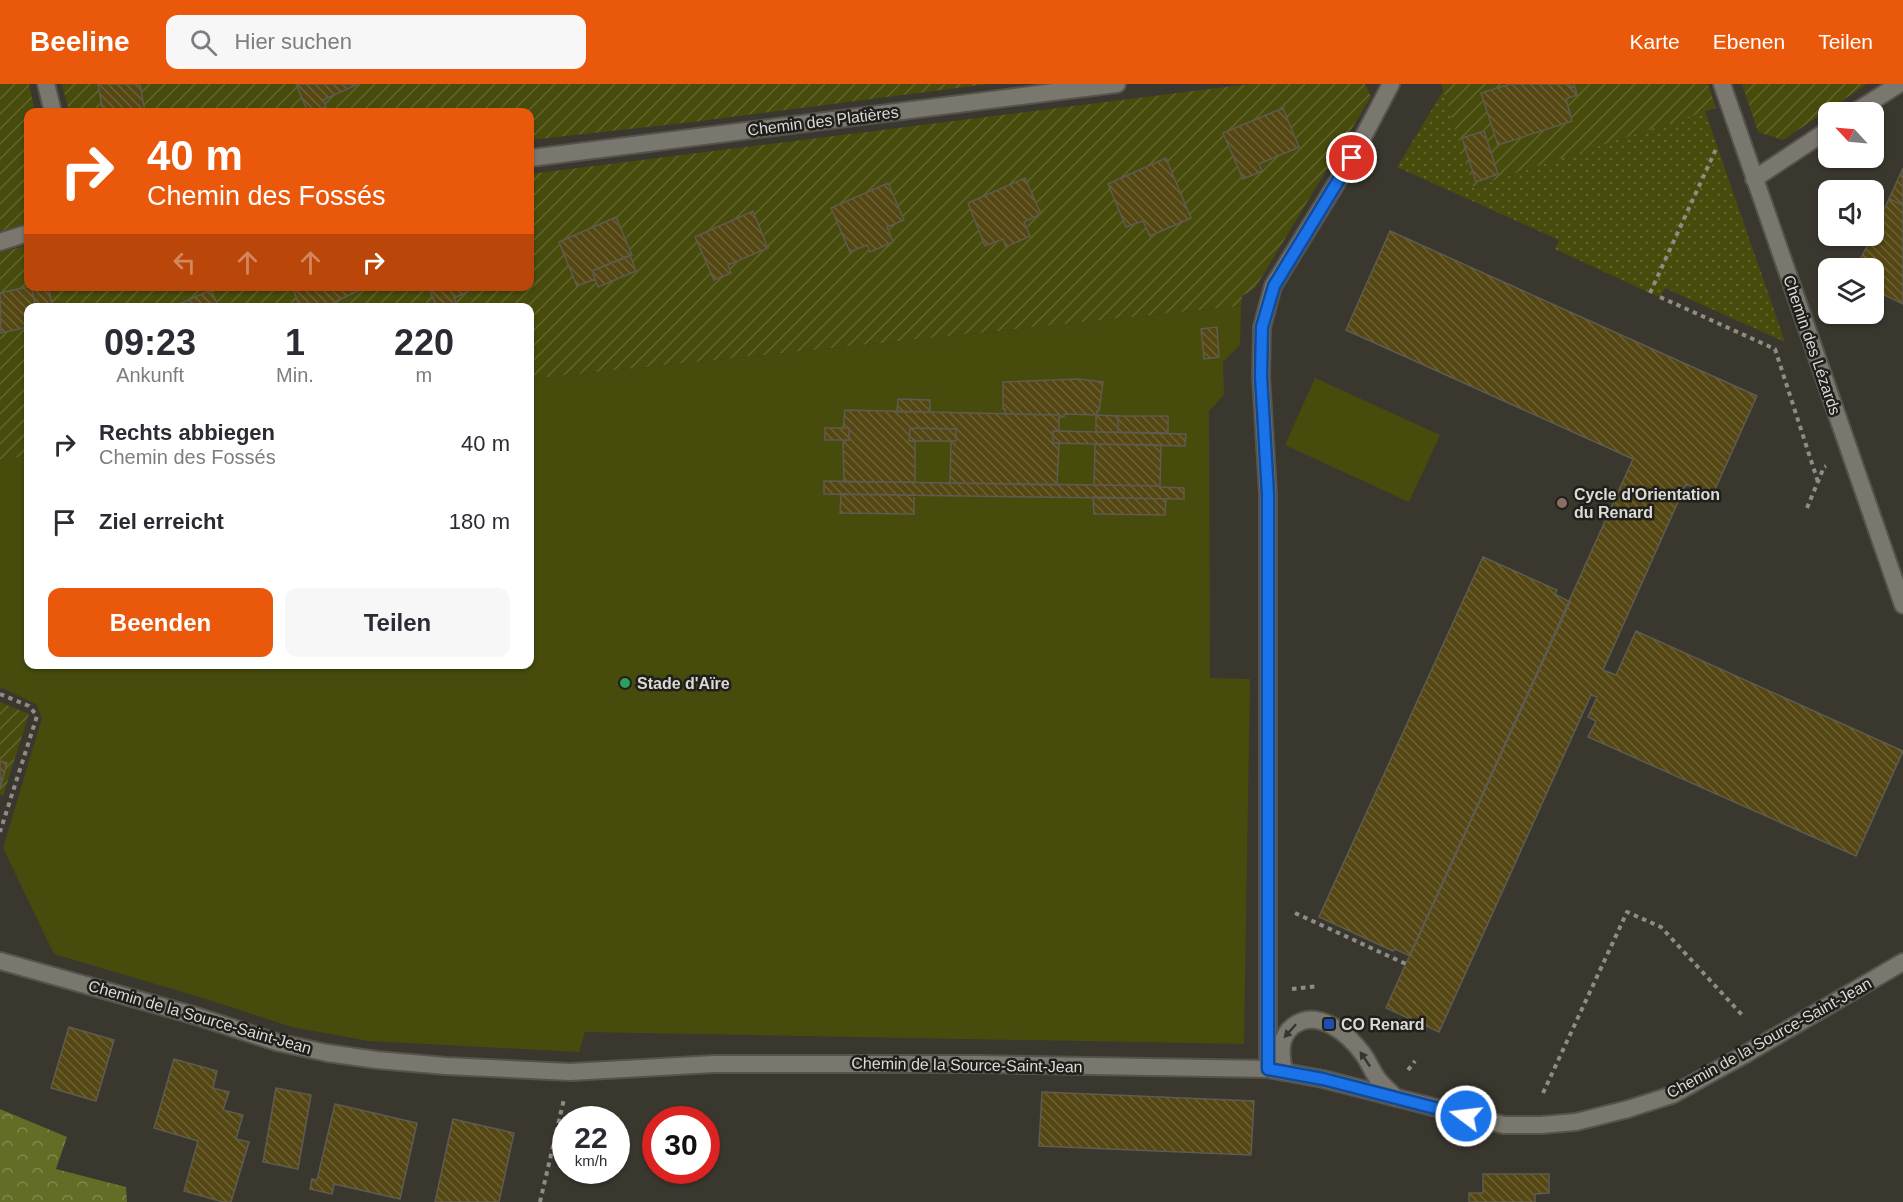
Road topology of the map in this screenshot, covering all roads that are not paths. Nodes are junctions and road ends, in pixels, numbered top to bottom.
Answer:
1 (46, 84) edge
2 (1117, 84) edge
3 (1391, 84) edge
4 (1722, 84) edge
5 (1899, 84) edge
6 (1871, 102) edge
7 (52, 108) edge
8 (1818, 137) edge
9 (534, 157) edge
10 (1754, 179) junction
11 (24, 235) edge
12 (0, 242) edge
13 (1903, 605) edge
14 (0, 961) edge
15 (1903, 962) edge
16 (1276, 1070) junction
17 (1396, 1098) junction

1 - 7 street
2 - 9 street, Chemin des Platières
3 - 16 street
4 - 10 street, Chemin des Lézards
5 - 6 street
8 - 10 street
10 - 13 street, Chemin des Lézards
11 - 12 street
14 - 16 street, Chemin de la Source-Saint-Jean
15 - 17 street, Chemin de la Source-Saint-Jean
16 - 17 street, Chemin de la Source-Saint-Jean
17 -> 16 street

